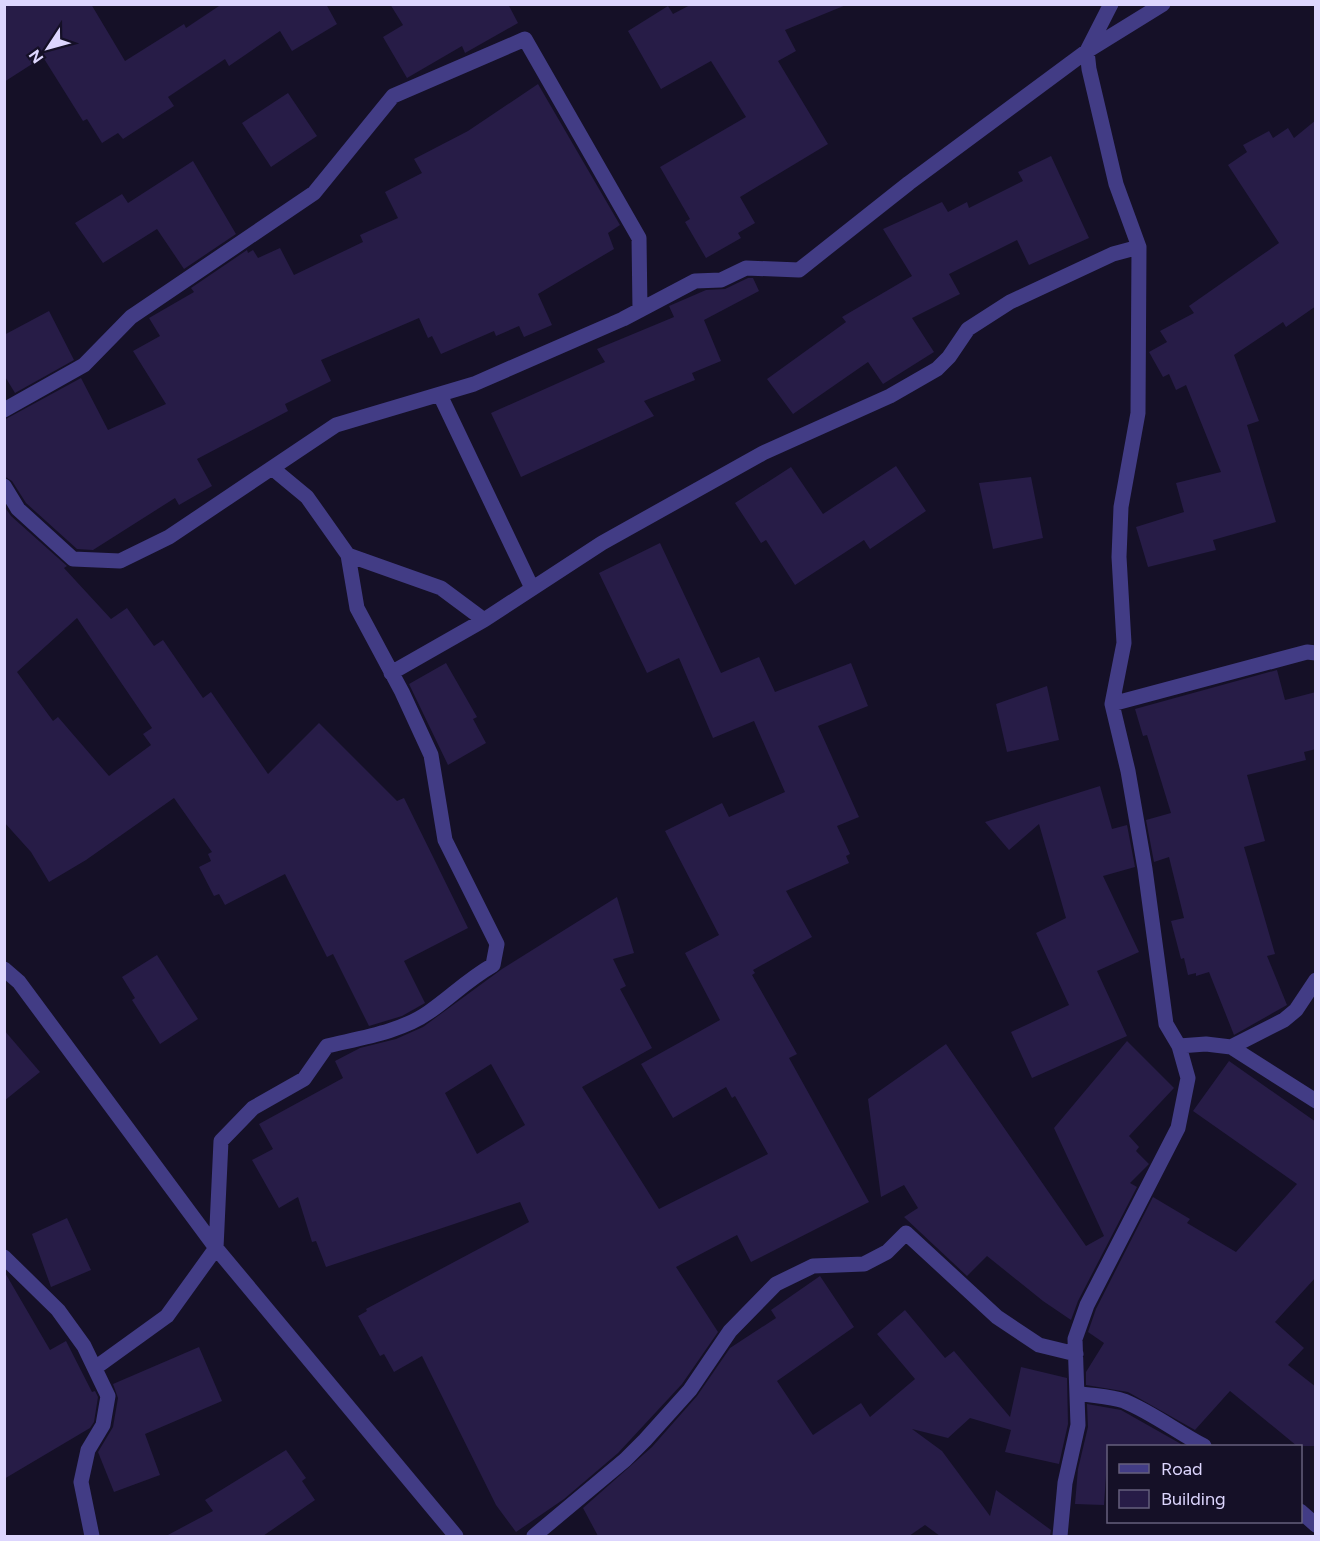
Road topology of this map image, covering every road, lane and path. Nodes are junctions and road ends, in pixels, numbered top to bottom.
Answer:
1 (1111, 4) edge
2 (1163, 4) edge
3 (1087, 51) junction
4 (1139, 247) junction
5 (640, 309) junction
6 (440, 395) junction
7 (4, 410) edge
8 (272, 468) junction
9 (4, 486) edge
10 (348, 555) junction
11 (532, 588) junction
12 (484, 620) junction
13 (1316, 653) edge
14 (391, 673) junction
15 (1112, 704) junction
16 (4, 969) edge
17 (1316, 980) edge
18 (1179, 1046) junction
19 (1231, 1047) junction
20 (1316, 1101) edge
21 (216, 1248) junction
22 (4, 1257) edge
23 (1076, 1354) junction
24 (95, 1368) junction
25 (1077, 1393) junction
26 (1202, 1445) edge
27 (1302, 1513) edge
28 (1316, 1525) edge
29 (92, 1536) edge
30 (456, 1536) edge
31 (534, 1536) edge
32 (1060, 1536) edge

1 - 3 street
2 - 3 street
3 - 4 street
3 - 5 street
4 - 11 street
4 - 15 street
5 - 6 street
5 - 7 street
6 - 8 street
6 - 11 street
8 - 9 street
8 - 10 street
10 - 12 street
10 - 14 street
11 - 12 street
12 - 14 street
13 - 15 street
14 - 21 street
15 - 18 street
16 - 21 street
17 - 19 street
18 - 19 street
18 - 23 street
19 - 20 street
21 - 24 street
21 - 30 street
22 - 24 street
23 - 25 street
23 - 31 street
24 - 29 street
25 - 26 street
25 - 32 street
27 - 28 street

